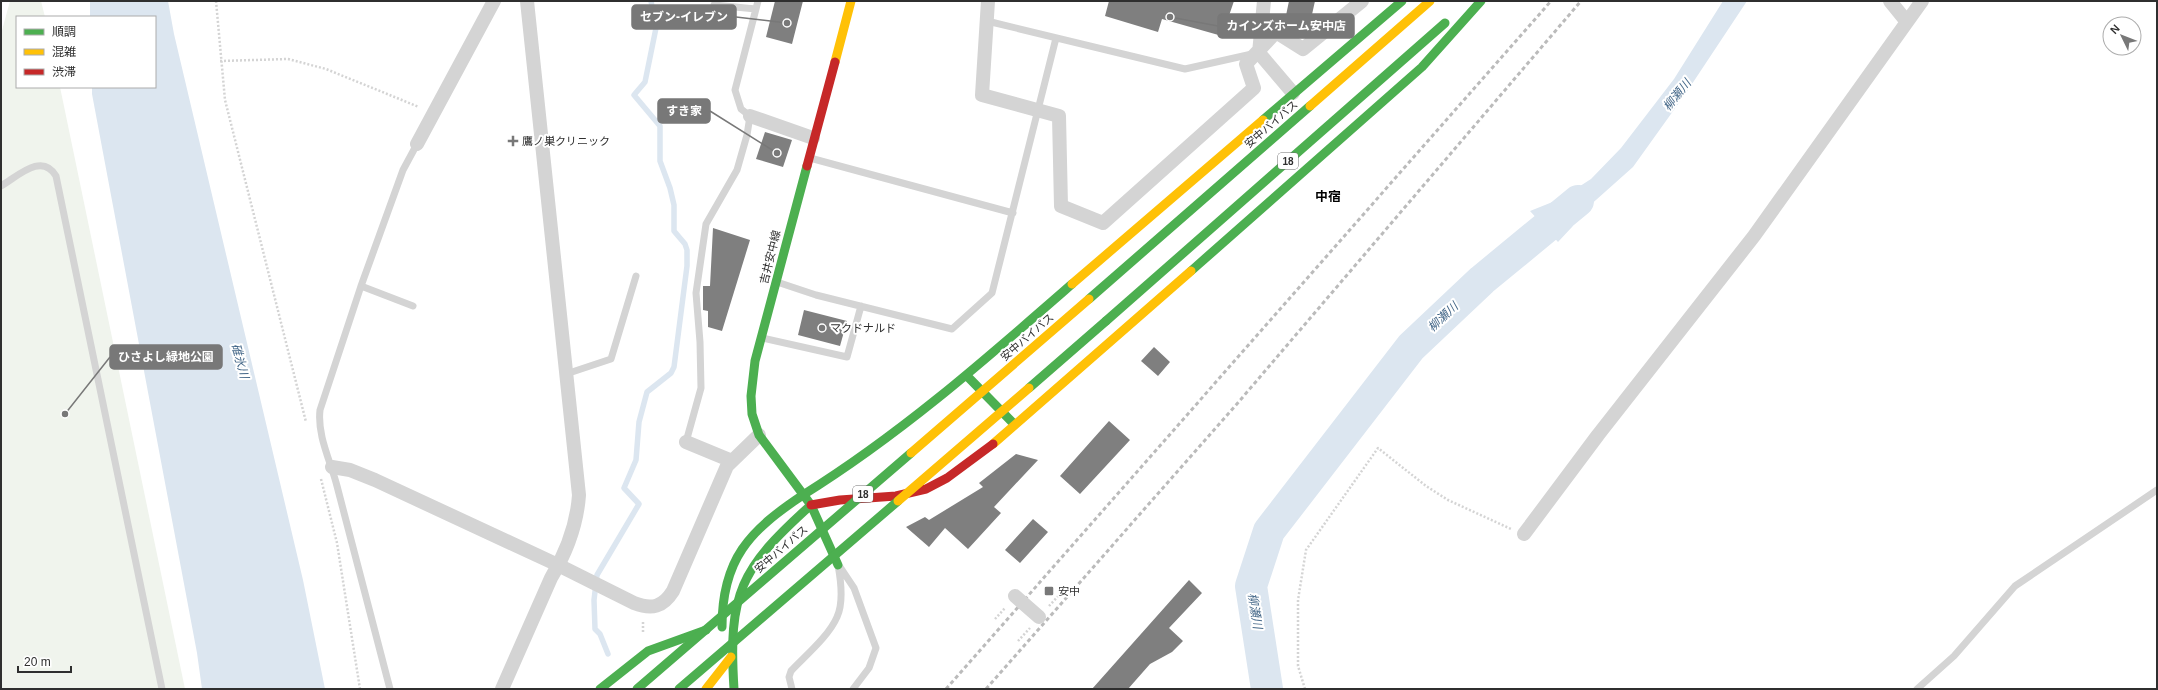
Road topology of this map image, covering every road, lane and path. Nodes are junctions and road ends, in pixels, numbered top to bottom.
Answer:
1 (216, 1) edge
2 (494, 1) edge
3 (527, 1) edge
4 (758, 1) edge
5 (851, 1) edge
6 (988, 1) edge
7 (1264, 1) edge
8 (1362, 1) edge
9 (1402, 1) edge
10 (1430, 1) edge
11 (1470, 1) edge
12 (1481, 1) edge
13 (1890, 1) edge
14 (1922, 1) edge
15 (714, 5) dead end
16 (756, 9) junction
17 (987, 22) junction
18 (1908, 22) junction
19 (1056, 38) junction
20 (1258, 53) junction
21 (220, 60) junction
22 (1293, 93) junction
23 (1039, 111) junction
24 (435, 114) junction
25 (750, 116) junction
26 (814, 138) junction
27 (417, 144) joint
28 (808, 157) junction
29 (1, 186) edge
30 (1013, 213) junction
31 (636, 276) dead end
32 (776, 282) junction
33 (361, 286) junction
34 (413, 306) dead end
35 (861, 306) junction
36 (761, 337) junction
37 (566, 374) junction
38 (966, 375) junction
39 (1014, 424) junction
40 (308, 429) dead end
41 (759, 435) junction
42 (686, 442) joint
43 (732, 461) junction
44 (332, 467) junction
45 (319, 474) dead end
46 (2157, 490) edge
47 (803, 495) junction
48 (811, 505) junction
49 (1524, 534) joint
50 (558, 565) junction
51 (838, 565) junction
52 (1063, 591) dead end
53 (1015, 596) dead end
54 (1039, 617) joint
55 (643, 621) dead end
56 (722, 625) junction
57 (642, 636) dead end
58 (731, 657) junction
59 (162, 689) edge
60 (360, 689) edge
61 (390, 689) edge
62 (502, 689) edge
63 (600, 689) edge
64 (637, 689) edge
65 (679, 689) edge
66 (706, 689) edge
67 (734, 689) edge
68 (792, 689) edge
69 (853, 689) edge
70 (1305, 689) edge
71 (1918, 689) edge

1 - 21 path
2 - 24 street
3 - 37 street
4 - 16 lane
5 - 26 main road, 吉井安中線
6 - 17 street
7 - 20 street
8 - 20 street
9 - 22 main road
10 - 64 main road, 安中バイパス / 18, bridge
11 - 65 main road, 18, bridge
12 - 39 main road
13 - 18 street
14 - 18 street
15 - 16 lane
16 - 25 lane
17 - 19 lane
17 - 23 street
18 - 49 street
19 - 20 lane
19 - 23 lane
20 - 22 street
20 - 23 street
21 - 24 path
21 - 40 path
22 - 38 main road
23 - 30 lane
24 - 27 street
25 - 26 street
25 - 42 lane
26 - 28 main road, 吉井安中線
27 - 33 lane
28 - 30 lane
28 - 32 main road, 吉井安中線
29 - 59 lane
30 - 35 lane
31 - 37 lane
32 - 35 lane
32 - 36 main road, 吉井安中線
33 - 34 lane
33 - 44 lane
35 - 36 lane
36 - 41 main road, 吉井安中線
37 - 50 street
38 - 39 main road
38 - 47 main road
39 - 48 main road
41 - 43 street
41 - 47 main road, 吉井安中線
42 - 43 street
43 - 50 street
44 - 50 street
44 - 61 lane
45 - 60 path
46 - 71 lane
47 - 48 main road, 吉井安中線
47 - 56 main road
48 - 51 main road, 吉井安中線
48 - 58 main road
49 - 70 path
50 - 62 street
51 - 68 lane
51 - 69 lane
52 - 54 path
53 - 54 street, bridge
55 - 57 path
56 - 58 main road
56 - 63 main road
58 - 66 main road
58 - 67 main road

